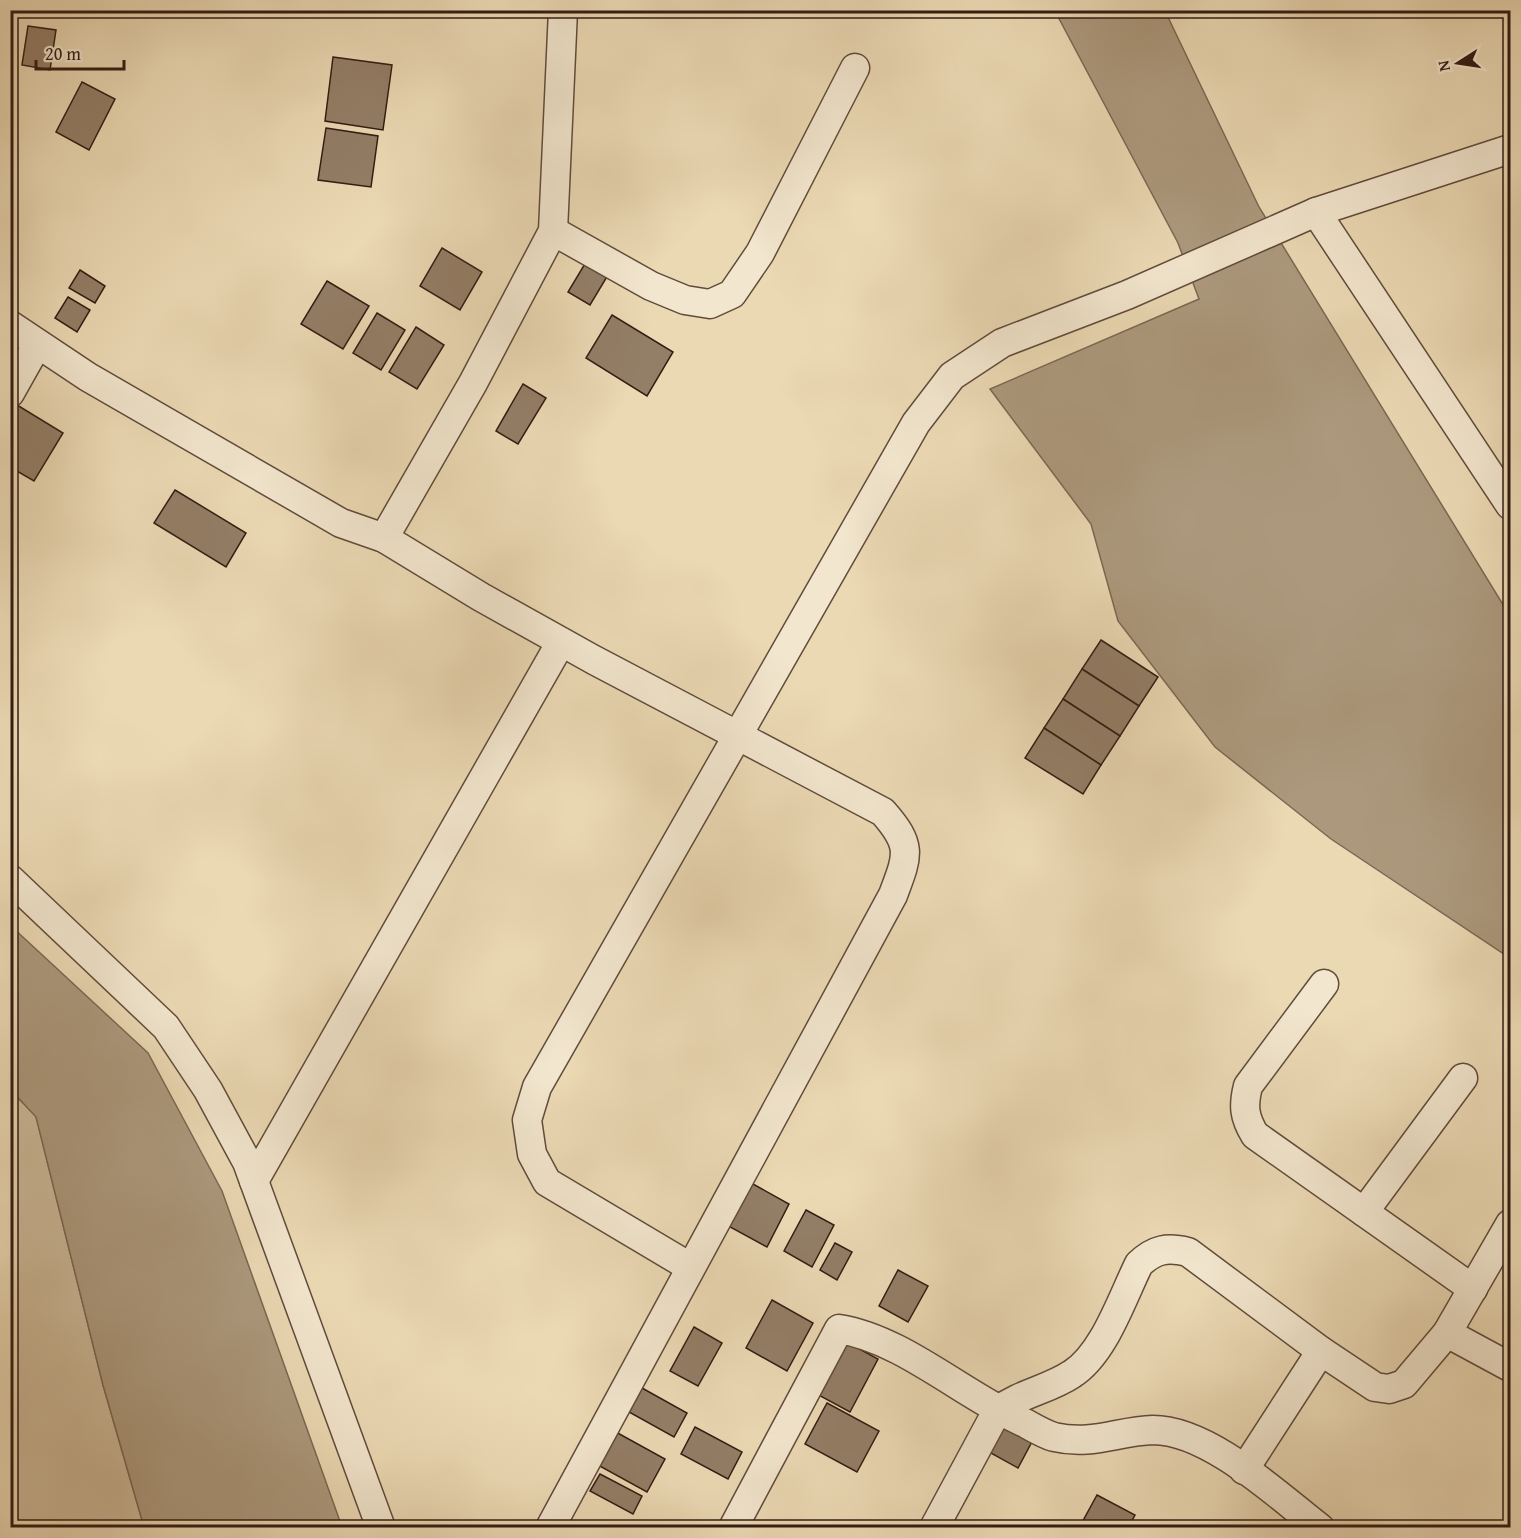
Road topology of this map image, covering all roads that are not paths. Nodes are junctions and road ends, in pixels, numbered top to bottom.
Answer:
1 (557, 12) edge
2 (855, 68) dead end
3 (1510, 149) edge
4 (1316, 212) junction
5 (553, 231) junction
6 (10, 326) edge
7 (37, 345) junction
8 (10, 393) edge
9 (1510, 505) edge
10 (384, 538) junction
11 (561, 642) junction
12 (740, 735) junction
13 (10, 879) edge
14 (1324, 984) dead end
15 (1463, 1078) dead end
16 (254, 1181) junction
17 (1364, 1212) junction
18 (1510, 1224) edge
19 (690, 1267) junction
20 (1473, 1289) junction
21 (1447, 1334) junction
22 (1321, 1350) junction
23 (1510, 1367) edge
24 (997, 1411) junction
25 (1244, 1470) junction
26 (381, 1527) edge
27 (550, 1527) edge
28 (733, 1527) edge
29 (934, 1527) edge
30 (1320, 1527) edge

1 - 5 street
2 - 5 street
3 - 4 street
4 - 9 street
4 - 12 street
5 - 10 street
6 - 7 street
7 - 8 street
7 - 10 street
10 - 11 street
11 - 12 street
11 - 16 street
12 - 19 street
12 - 19 street
13 - 16 street
14 - 17 street
15 - 17 street
16 - 26 street
17 - 20 street
18 - 20 street
19 - 27 street
20 - 21 street
21 - 22 street
21 - 23 street
22 - 24 street
22 - 25 street
24 - 25 street
24 - 28 street
24 - 29 street
25 - 30 street

